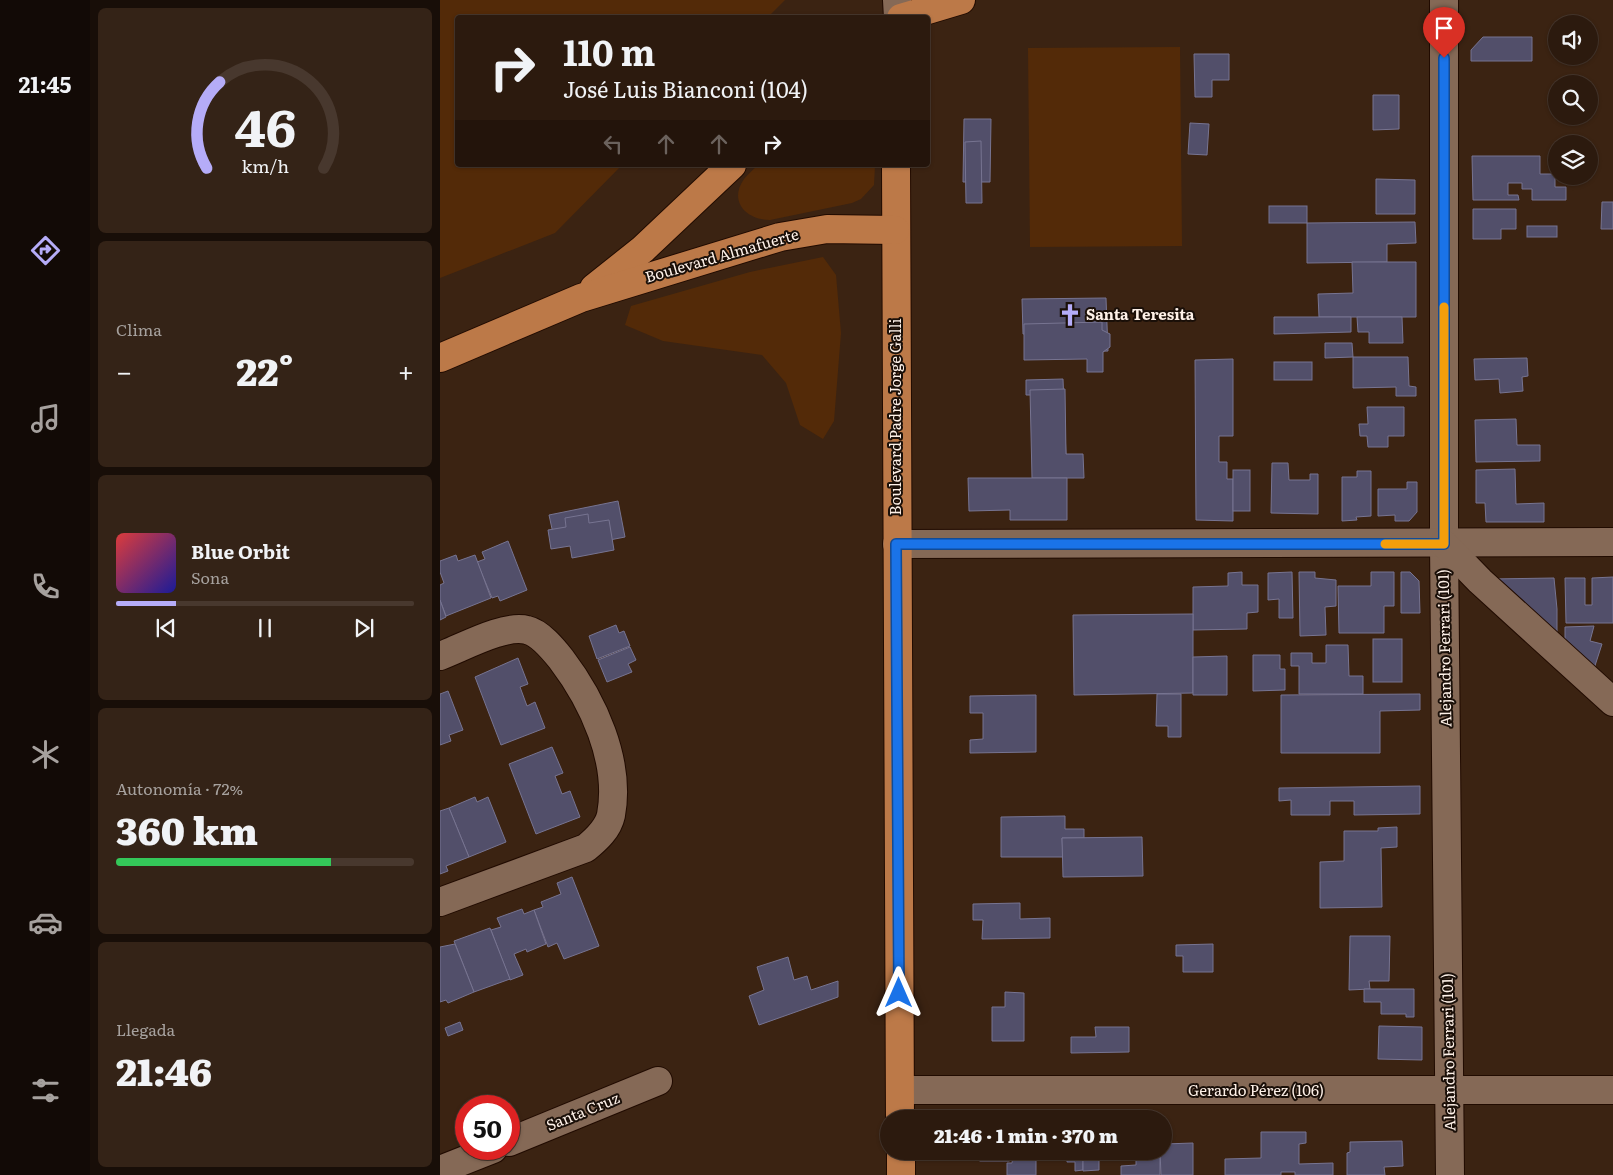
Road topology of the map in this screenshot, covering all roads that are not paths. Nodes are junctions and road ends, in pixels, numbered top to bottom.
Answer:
1 (897, 0) edge
2 (961, 0) edge
3 (1444, 0) edge
4 (899, 15) edge
5 (909, 15) edge
6 (730, 167) edge
7 (896, 167) edge
8 (895, 230) junction
9 (581, 298) junction
10 (440, 358) edge
11 (1613, 542) edge
12 (896, 544) junction
13 (1444, 544) junction
14 (440, 656) edge
15 (1613, 702) edge
16 (440, 902) edge
17 (658, 1081) dead end
18 (900, 1090) junction
19 (1613, 1090) edge
20 (1449, 1091) junction
21 (900, 1110) edge
22 (520, 1137) edge
23 (465, 1160) edge
24 (901, 1160) edge
25 (440, 1170) edge
26 (901, 1175) edge
27 (1450, 1175) edge

1 - 4 street
2 - 5 main road
3 - 13 street, Alejandro Ferrari (101)
6 - 9 main road, Boulevard Almafuerte
7 - 8 main road, Boulevard Padre Jorge Galli
8 - 9 main road, Boulevard Almafuerte
8 - 12 main road, Boulevard Padre Jorge Galli
9 - 10 main road, Boulevard Almafuerte
11 - 13 street
12 - 13 street
12 - 18 main road, Boulevard Padre Jorge Galli
13 - 15 street
13 - 20 street, Alejandro Ferrari (101)
14 - 16 street
17 - 22 street, Santa Cruz
18 - 20 street, Gerardo Pérez (106)
18 - 21 main road, Boulevard Padre Jorge Galli
19 - 20 street, Gerardo Pérez (106)
20 - 27 street, Alejandro Ferrari (101)
23 - 25 street
24 - 26 main road

